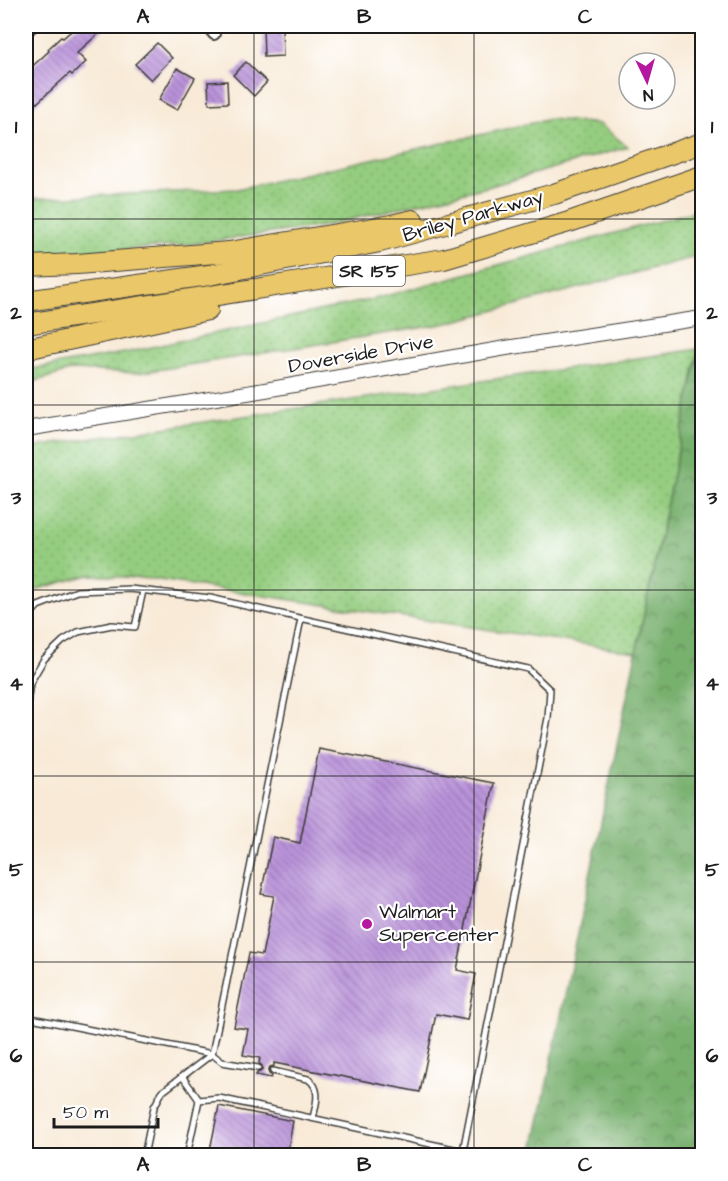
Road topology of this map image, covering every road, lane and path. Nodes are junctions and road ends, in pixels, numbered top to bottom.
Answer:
1 (32, 26) edge
2 (26, 32) edge
3 (702, 143) edge
4 (702, 176) edge
5 (555, 194) junction
6 (444, 259) junction
7 (26, 266) edge
8 (26, 300) edge
9 (702, 318) edge
10 (26, 324) edge
11 (26, 349) edge
12 (26, 429) edge
13 (143, 591) junction
14 (26, 619) edge
15 (301, 619) junction
16 (26, 711) edge
17 (26, 1017) edge
18 (212, 1054) junction
19 (258, 1068) dead end
20 (273, 1071) dead end
21 (182, 1076) junction
22 (199, 1100) junction
23 (313, 1118) junction
24 (463, 1150) junction
25 (144, 1155) edge
26 (187, 1155) edge
27 (454, 1155) edge

1 - 2 street
3 - 5 highway, Briley Parkway / SR 155
4 - 6 highway, Briley Parkway / SR 155
5 - 7 highway
5 - 8 highway, Briley Parkway / SR 155
6 - 10 highway, Briley Parkway / SR 155
6 - 11 highway
9 - 12 street, Doverside Drive
13 - 14 lane
13 - 15 lane
13 - 16 lane
15 - 18 lane
15 - 24 lane
17 - 18 lane
18 - 19 lane
18 - 21 lane
20 - 23 lane
21 - 22 lane
21 - 25 lane
22 - 23 lane
22 - 26 lane
23 - 24 lane
24 - 27 lane

